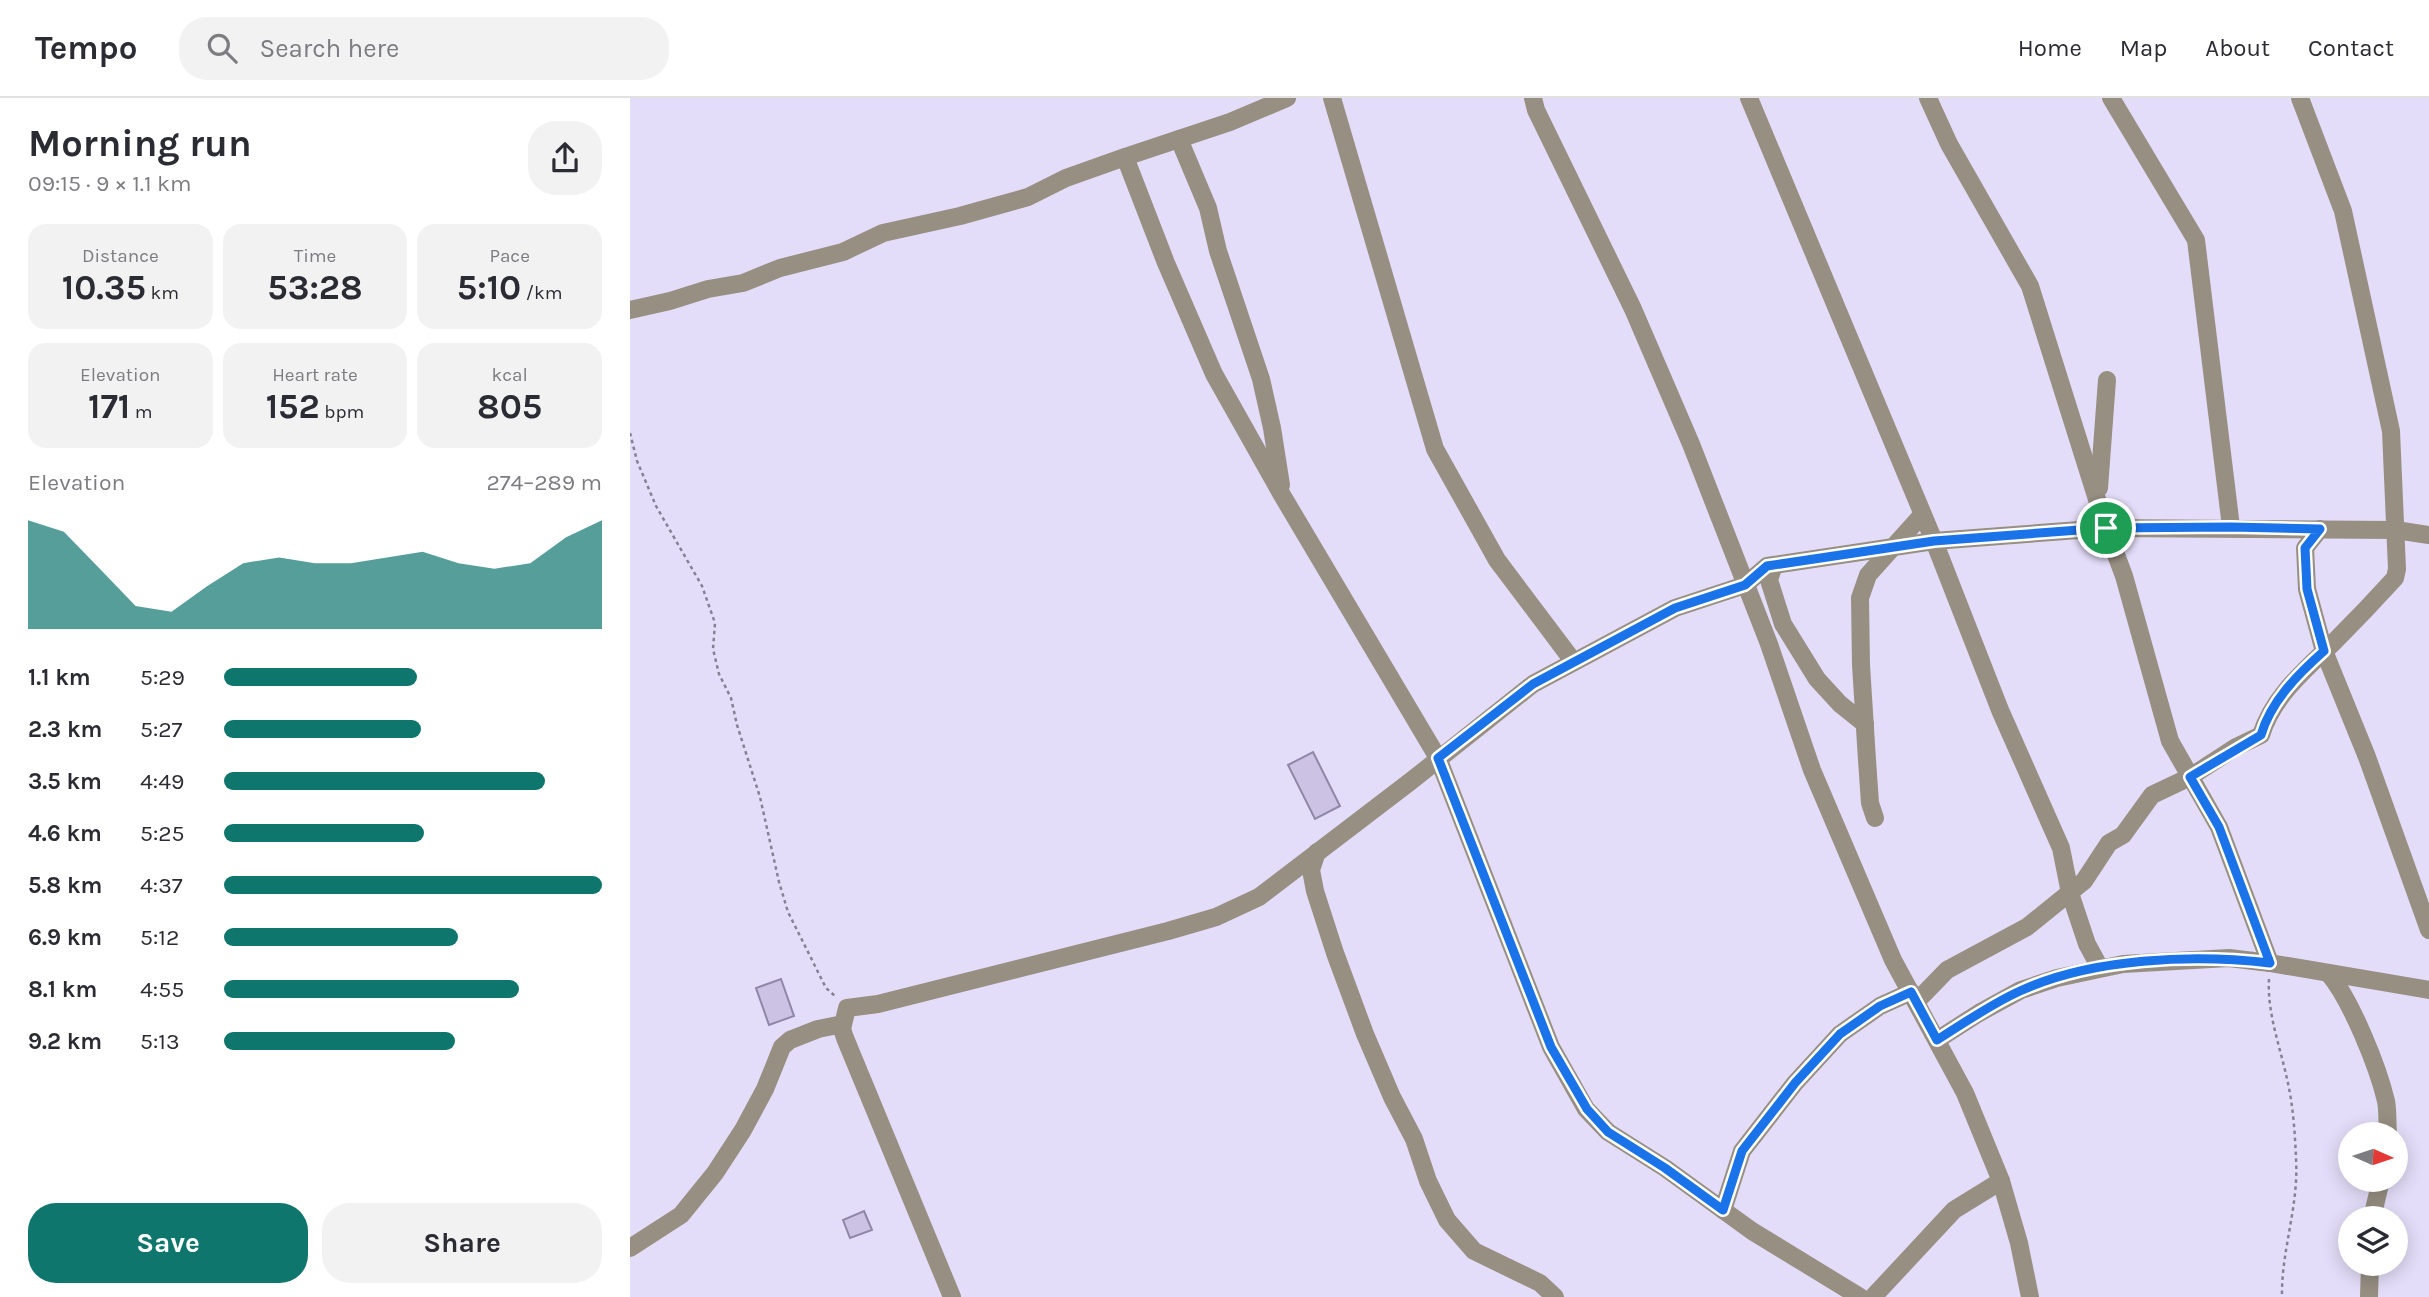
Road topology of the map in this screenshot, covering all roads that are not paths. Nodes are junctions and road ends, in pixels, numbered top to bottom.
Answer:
1 (1287, 98) edge
2 (1332, 98) edge
3 (1533, 98) edge
4 (1749, 98) edge
5 (1928, 98) edge
6 (2111, 98) edge
7 (2300, 98) edge
8 (1179, 139) junction
9 (1125, 157) junction
10 (630, 310) edge
11 (2107, 380) dead end
12 (1283, 495) junction
13 (2098, 502) junction
14 (1923, 515) junction
15 (2231, 527) junction
16 (2106, 528) junction
17 (2320, 529) junction
18 (2396, 530) junction
19 (2429, 535) edge
20 (1934, 541) junction
21 (1894, 548) junction
22 (1774, 565) junction
23 (1745, 585) junction
24 (2324, 651) junction
25 (1573, 662) junction
26 (1865, 724) junction
27 (1438, 758) junction
28 (2190, 777) junction
29 (1875, 818) dead end
30 (1317, 852) junction
31 (2070, 893) junction
32 (2429, 930) edge
33 (2270, 963) junction
34 (2100, 968) junction
35 (2329, 975) junction
36 (2429, 990) edge
37 (1913, 997) junction
38 (845, 1016) junction
39 (1937, 1040) junction
40 (2387, 1122) edge
41 (2001, 1181) junction
42 (1723, 1210) junction
43 (630, 1248) edge
44 (2370, 1276) edge
45 (952, 1297) edge
46 (1555, 1297) edge
47 (1860, 1297) edge
48 (1873, 1297) edge
49 (2030, 1297) edge
50 (2369, 1297) edge

1 - 8 street
2 - 25 street
3 - 23 street
4 - 14 street
5 - 13 street
6 - 15 street
7 - 18 street
8 - 9 street
8 - 12 street
9 - 10 street
9 - 12 street
11 - 13 street
12 - 27 street
13 - 16 street
14 - 20 street
14 - 21 street
15 - 16 street
15 - 17 street
16 - 20 street
16 - 28 street
17 - 18 street
17 - 24 street
18 - 19 street
18 - 24 street
20 - 21 street
20 - 31 street
21 - 22 street
21 - 26 street
22 - 23 street
22 - 26 street
23 - 25 street
23 - 37 street
24 - 28 street
24 - 32 street
25 - 27 street
26 - 29 street
27 - 30 street
27 - 42 street
28 - 31 street
28 - 33 street
30 - 38 street
30 - 46 street
31 - 34 street
31 - 37 street
33 - 34 street
33 - 35 street
34 - 39 street
35 - 36 street
35 - 40 street
37 - 39 street
37 - 42 street
38 - 43 street
38 - 45 street
39 - 41 street
41 - 48 street
41 - 49 street
42 - 47 street
44 - 50 street

